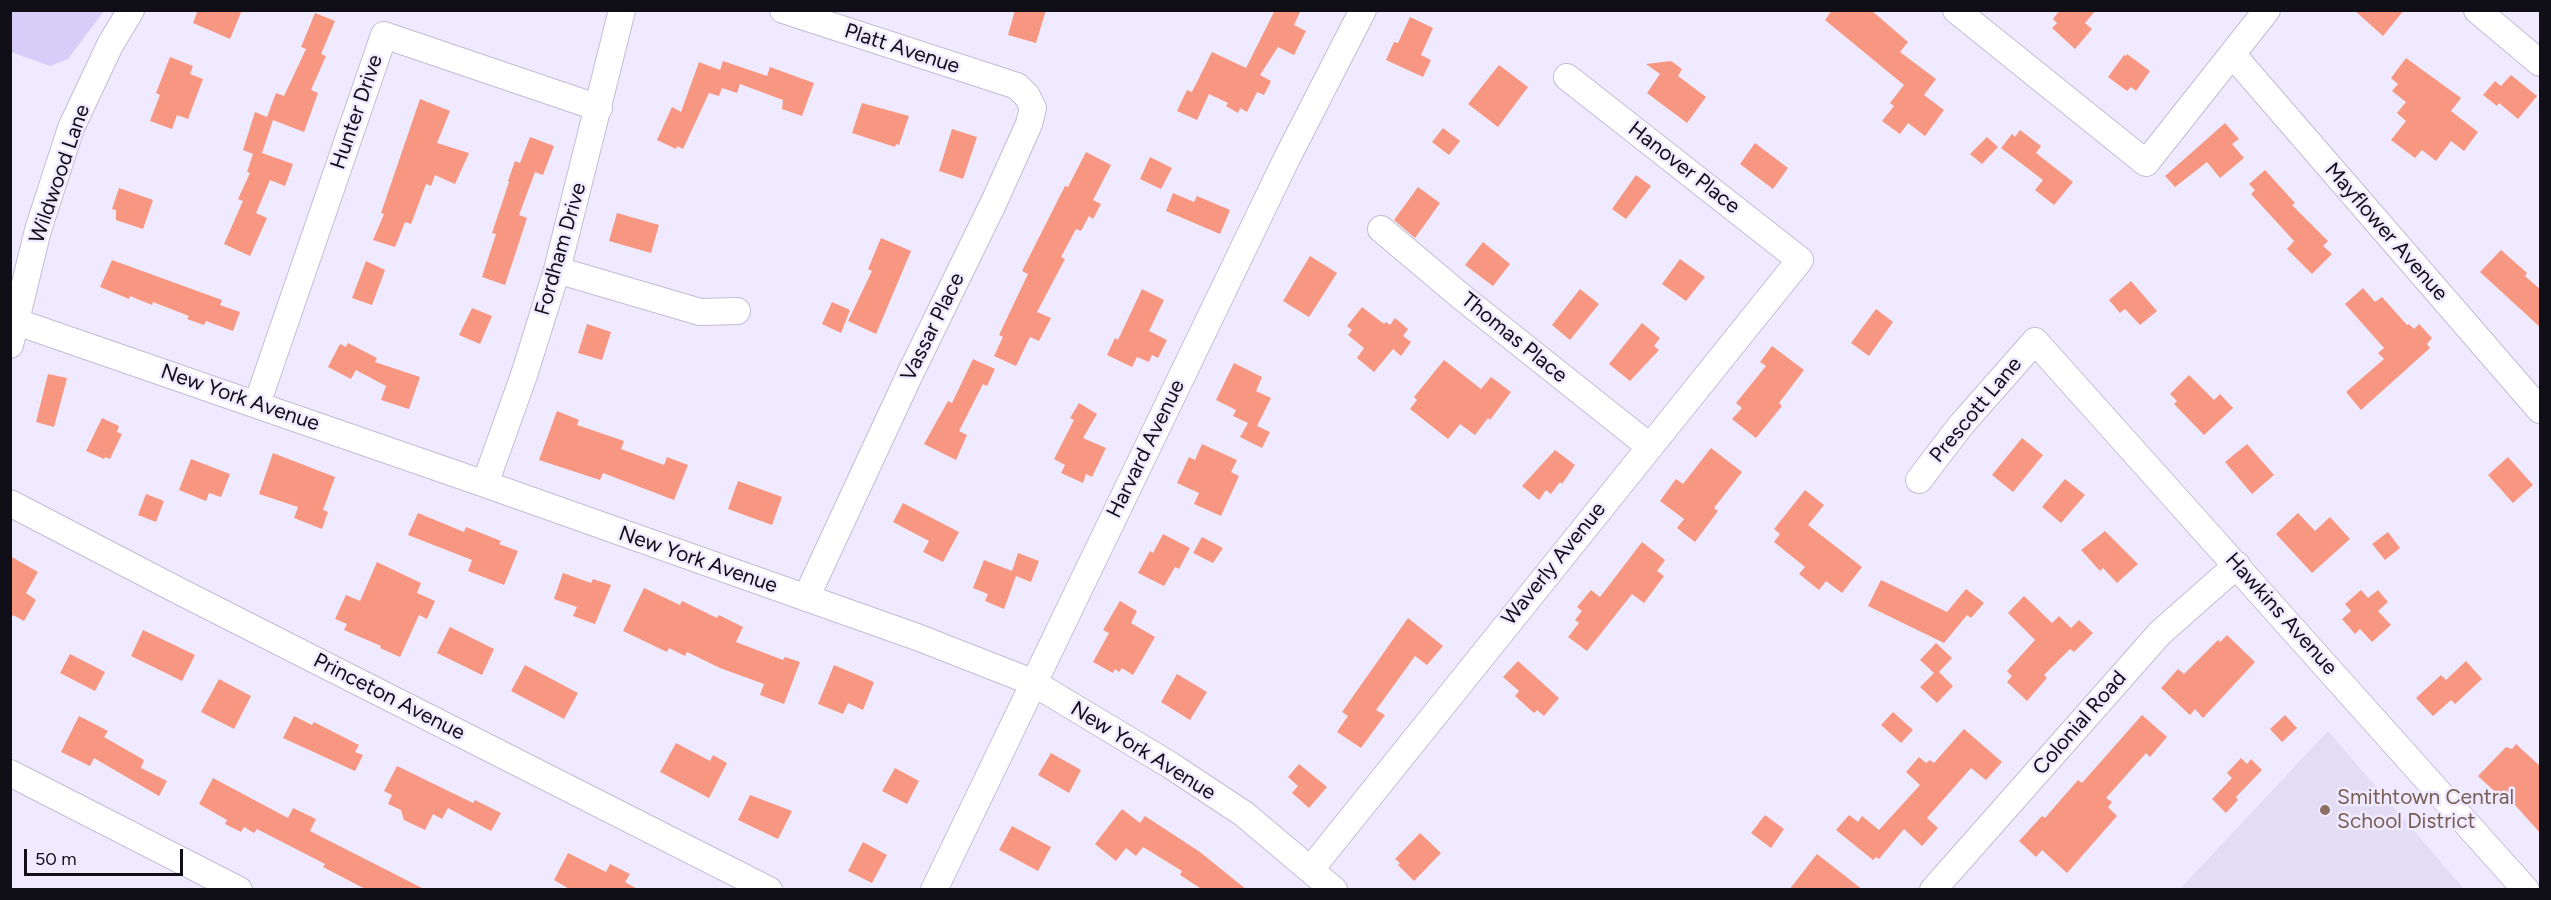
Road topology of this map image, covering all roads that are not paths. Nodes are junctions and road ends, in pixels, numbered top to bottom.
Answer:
1 (131, 10) edge
2 (622, 10) edge
3 (783, 10) edge
4 (1363, 10) edge
5 (1956, 10) edge
6 (2267, 10) edge
7 (2477, 10) edge
8 (2232, 54) junction
9 (2541, 63) edge
10 (987, 76) joint
11 (1567, 77) dead end
12 (599, 108) junction
13 (1381, 229) dead end
14 (1800, 260) joint
15 (557, 270) junction
16 (737, 311) dead end
17 (14, 334) edge
18 (2035, 341) joint
19 (257, 404) junction
20 (2541, 410) edge
21 (1649, 446) junction
22 (1919, 480) dead end
23 (486, 484) junction
24 (10, 503) edge
25 (2237, 565) junction
26 (806, 598) junction
27 (1032, 682) junction
28 (10, 773) edge
29 (1311, 869) junction
30 (239, 890) edge
31 (769, 890) edge
32 (934, 890) edge
33 (1334, 890) edge
34 (1933, 890) edge
35 (2526, 890) edge

1 - 17 street, Wildwood Lane
2 - 12 street, Fordham Drive
3 - 10 street, Platt Avenue
4 - 27 street, Harvard Avenue
5 - 8 street
6 - 8 street
7 - 9 street
8 - 20 street, Mayflower Avenue
10 - 26 street, Vassar Place
11 - 14 street, Hanover Place
12 - 15 street, Fordham Drive
12 - 19 street, Hunter Drive
13 - 21 street, Thomas Place
14 - 21 street, Waverly Avenue
15 - 16 street
15 - 23 street, Fordham Drive
17 - 19 street, New York Avenue
18 - 22 street, Prescott Lane
18 - 25 street, Hawkins Avenue
19 - 23 street, New York Avenue
21 - 29 street, Waverly Avenue
23 - 26 street, New York Avenue
24 - 31 street, Princeton Avenue
25 - 34 street, Colonial Road
25 - 35 street, Hawkins Avenue
26 - 27 street, New York Avenue
27 - 29 street, New York Avenue
27 - 32 street, Harvard Avenue
28 - 30 street
29 - 33 street, New York Avenue

